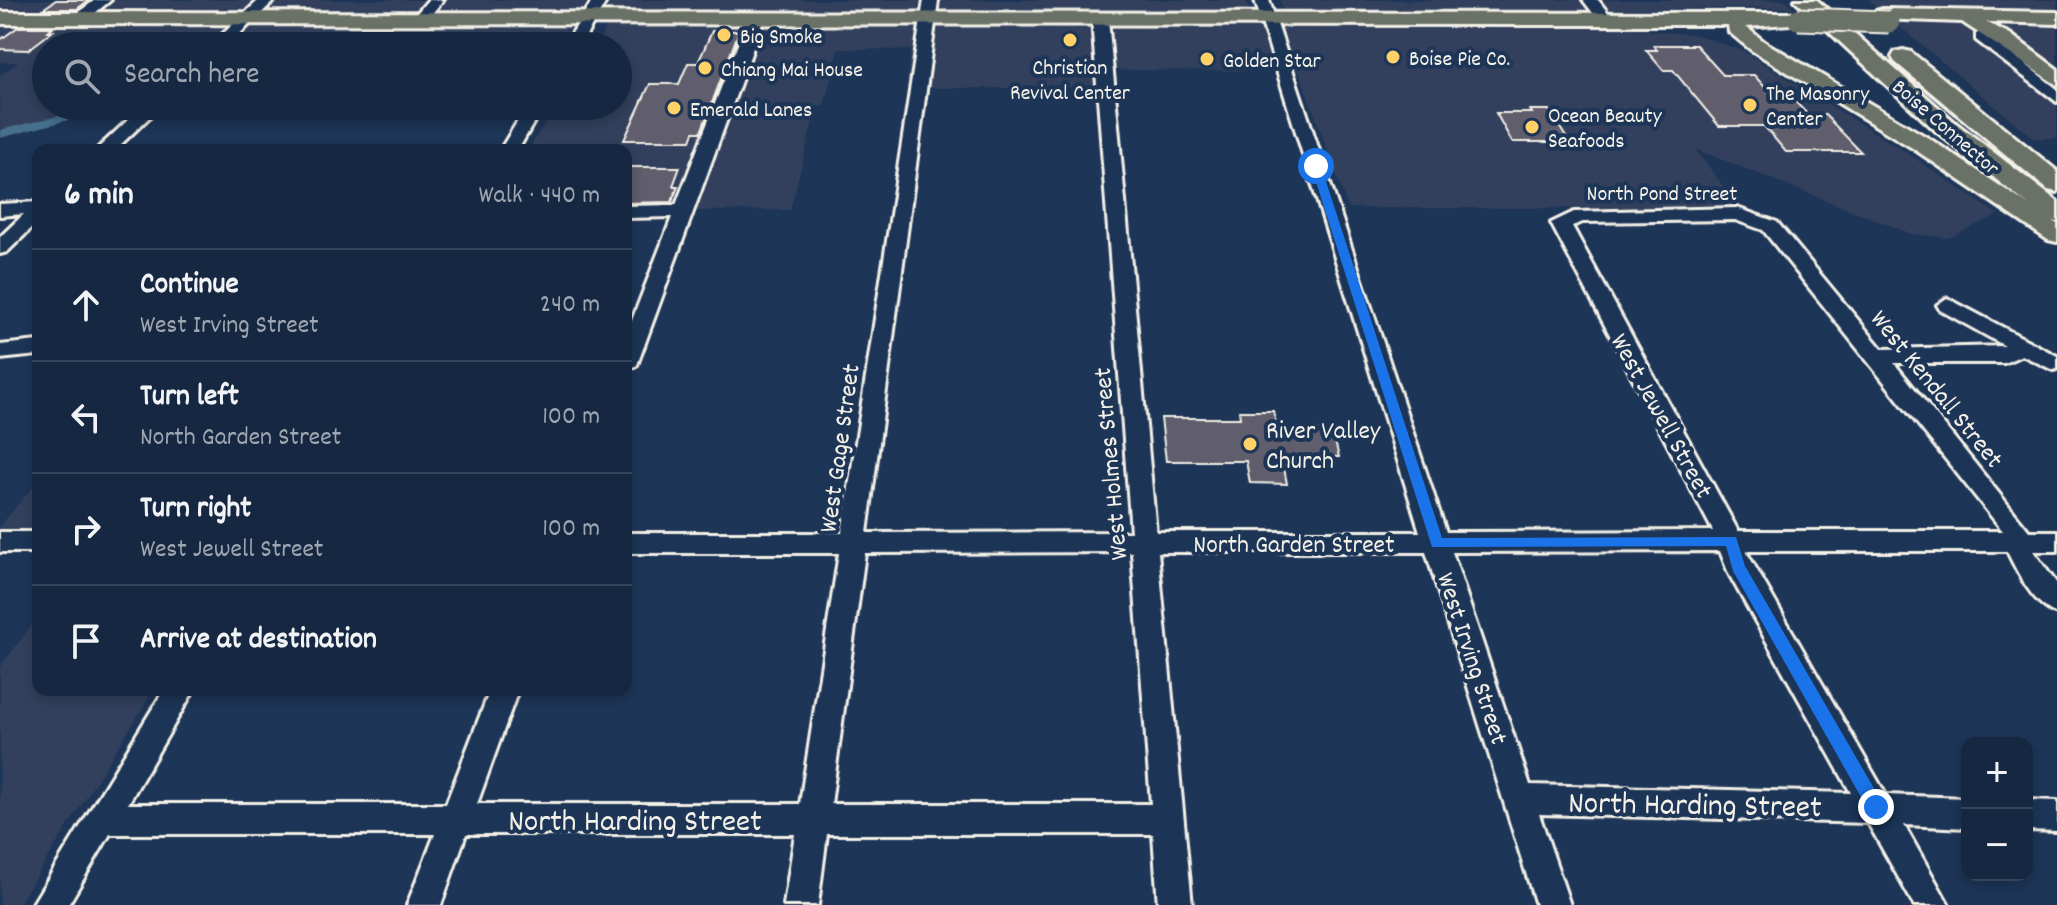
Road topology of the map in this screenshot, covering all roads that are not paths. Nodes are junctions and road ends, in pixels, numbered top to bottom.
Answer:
1 (104, 0) edge
2 (268, 0) edge
3 (436, 0) edge
4 (600, 0) edge
5 (1590, 0) edge
6 (1836, 0) edge
7 (1944, 6) edge
8 (930, 9) edge
9 (1265, 9) edge
10 (1799, 13) edge
11 (0, 18) edge
12 (80, 18) junction
13 (248, 18) junction
14 (421, 18) junction
15 (756, 18) junction
16 (1968, 18) junction
17 (2057, 18) edge
18 (589, 19) junction
19 (1100, 19) junction
20 (1615, 19) junction
21 (1741, 19) junction
22 (233, 32) edge
23 (581, 32) edge
24 (1988, 33) junction
25 (1758, 46) junction
26 (2057, 79) edge
27 (2057, 89) edge
28 (2057, 97) edge
29 (138, 120) edge
30 (527, 120) edge
31 (112, 144) edge
32 (513, 144) edge
33 (2057, 184) edge
34 (0, 210) edge
35 (32, 210) edge
36 (684, 211) junction
37 (632, 212) edge
38 (2057, 214) edge
39 (32, 216) edge
40 (1565, 219) joint
41 (1759, 219) joint
42 (2057, 235) edge
43 (0, 248) edge
44 (1947, 305) dead end
45 (2022, 346) junction
46 (32, 349) edge
47 (632, 349) edge
48 (0, 352) edge
49 (1878, 356) junction
50 (2053, 363) dead end
51 (1731, 541) junction
52 (2016, 541) junction
53 (2057, 541) edge
54 (0, 542) edge
55 (32, 542) edge
56 (632, 543) edge
57 (853, 543) junction
58 (1143, 543) junction
59 (1437, 543) junction
60 (2057, 603) edge
61 (176, 696) edge
62 (502, 696) edge
63 (1519, 799) junction
64 (1876, 807) junction
65 (1961, 813) edge
66 (2033, 815) edge
67 (2057, 816) edge
68 (102, 819) junction
69 (456, 819) junction
70 (814, 819) junction
71 (1167, 819) junction
72 (49, 905) edge
73 (424, 905) edge
74 (801, 905) edge
75 (1175, 905) edge
76 (1553, 905) edge
77 (1932, 905) edge

1 - 12 street
2 - 13 street
3 - 14 street
4 - 18 street
5 - 20 street
6 - 33 highway, Boise Connector
7 - 10 main road, bridge
7 - 16 main road
8 - 15 main road
8 - 19 main road
8 - 57 street, West Gage Street
9 - 19 main road
9 - 20 main road
9 - 59 street, West Irving Street
10 - 21 main road
10 - 38 highway, Boise Connector
11 - 12 main road
12 - 13 main road
13 - 14 main road
13 - 22 street
14 - 18 main road
15 - 18 main road
15 - 36 street
16 - 17 main road
16 - 24 main road
18 - 23 street
19 - 58 street, West Holmes Street
20 - 21 main road
20 - 25 main road
21 - 25 main road
24 - 26 main road
24 - 27 main road
24 - 28 street
25 - 42 main road
29 - 31 street
30 - 32 street
34 - 35 street
36 - 37 street
36 - 47 street
39 - 43 street
40 - 41 street, North Pond Street
40 - 51 street, West Jewell Street
41 - 49 street, West Kendall Street
44 - 45 street
45 - 49 street
45 - 50 street
46 - 48 street
49 - 52 street, West Kendall Street
51 - 52 street, North Garden Street
51 - 59 street, North Garden Street
51 - 64 street, West Jewell Street
52 - 53 street, North Garden Street
52 - 60 street, West Kendall Street
54 - 55 street
56 - 57 street, North Garden Street
57 - 58 street, North Garden Street
57 - 70 street, West Gage Street
58 - 59 street, North Garden Street
58 - 71 street, West Holmes Street
59 - 63 street, West Irving Street
61 - 68 street
62 - 69 street
63 - 64 street, North Harding Street
63 - 76 street, West Irving Street
64 - 65 street, North Harding Street
64 - 77 street, West Jewell Street
66 - 67 street
68 - 69 street, North Harding Street
68 - 72 street
69 - 70 street, North Harding Street
69 - 73 street
70 - 71 street, North Harding Street
70 - 74 street, West Gage Street
71 - 75 street, West Holmes Street

